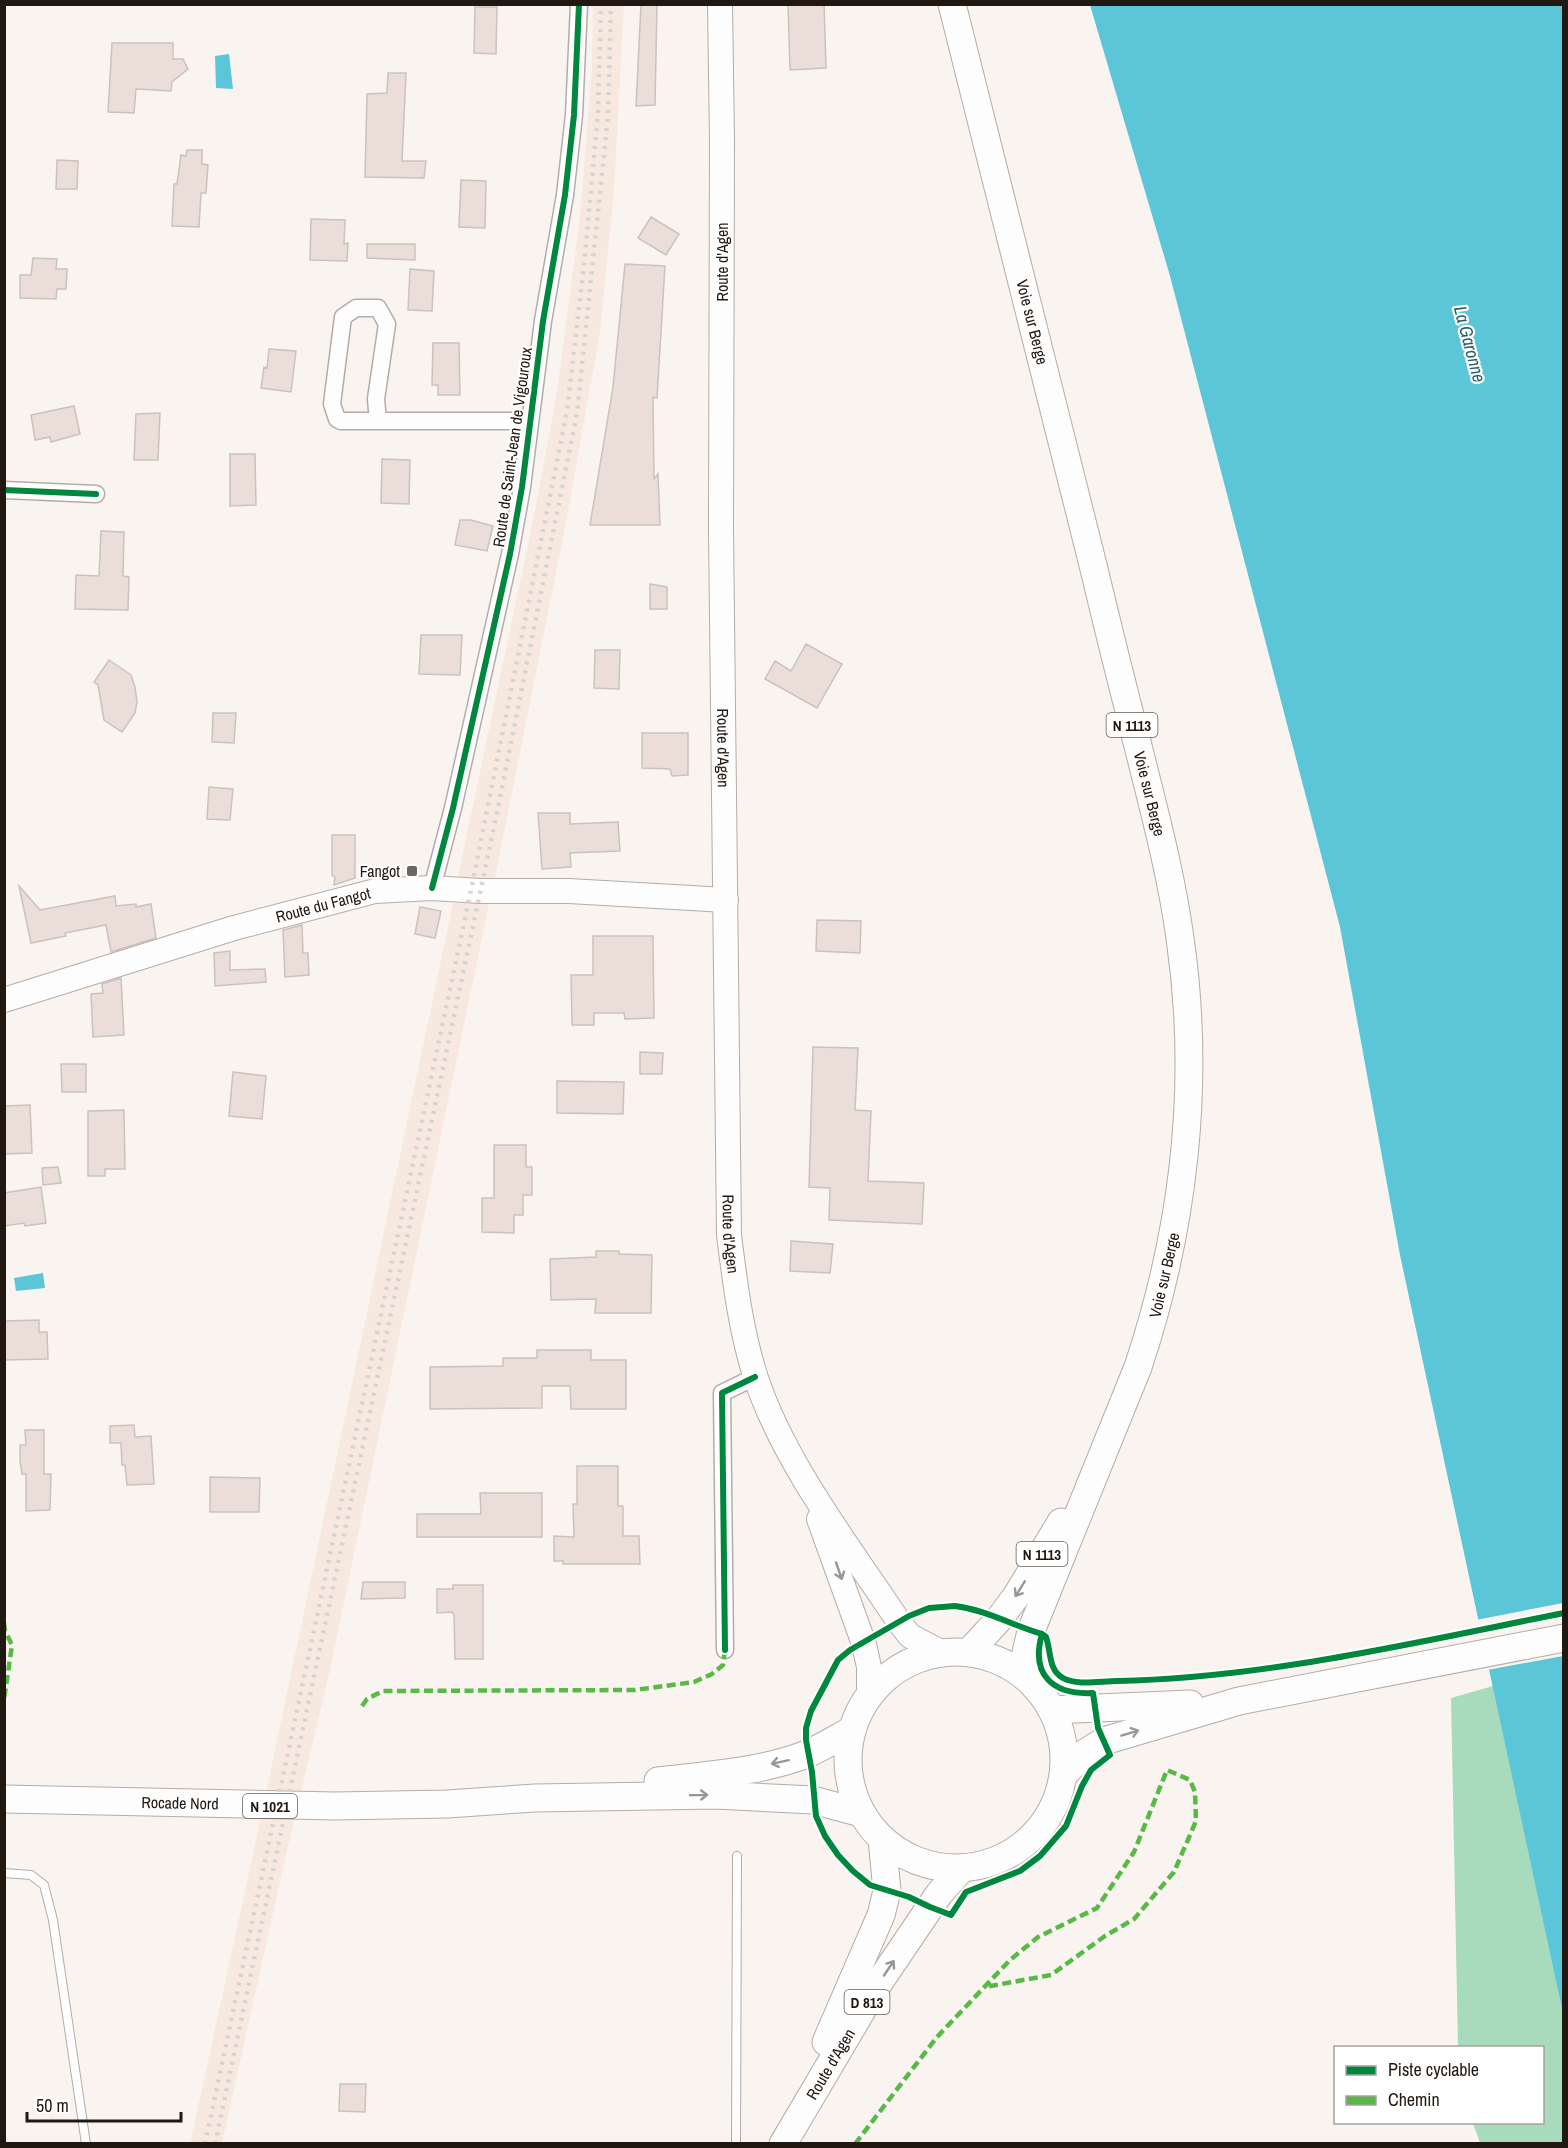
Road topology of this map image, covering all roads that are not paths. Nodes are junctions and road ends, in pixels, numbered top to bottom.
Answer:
1 (579, 4) edge
2 (720, 4) edge
3 (952, 4) edge
4 (378, 421) junction
5 (530, 421) junction
6 (4, 490) edge
7 (96, 494) dead end
8 (432, 888) junction
9 (726, 900) junction
10 (4, 1000) edge
11 (755, 1377) junction
12 (1105, 1449) junction
13 (803, 1477) junction
14 (1563, 1638) edge
15 (725, 1650) dead end
16 (941, 1652) junction
17 (969, 1652) junction
18 (1026, 1677) junction
19 (869, 1695) junction
20 (1239, 1701) junction
21 (1052, 1710) junction
22 (852, 1730) junction
23 (1064, 1774) junction
24 (536, 1798) junction
25 (4, 1799) edge
26 (861, 1813) junction
27 (882, 1839) junction
28 (736, 1856) dead end
29 (962, 1868) junction
30 (4, 1874) edge
31 (86, 2144) edge
32 (736, 2144) edge
33 (782, 2144) edge

1 - 5 street, Route de Saint-Jean de Vigouroux
2 - 9 main road, Route d'Agen
3 - 12 main road, Voie sur Berge / N 1113
4 - 4 street
4 - 5 street
5 - 8 street, Route de Saint-Jean de Vigouroux
6 - 7 street
8 - 9 main road, Route du Fangot
8 - 10 main road, Route du Fangot
9 - 11 main road, Route d'Agen
11 - 13 main road, Route d'Agen
11 - 15 street
12 -> 17 main road, N 1113
12 - 18 main road, N 1113
13 - 16 main road, Route d'Agen
13 -> 19 main road, Route d'Agen
14 - 20 main road
16 - 17 main road
16 - 19 main road
17 - 18 main road
18 - 21 main road
19 - 22 main road
20 - 21 main road
23 -> 20 main road
21 - 23 main road
22 -> 24 main road, N 1021
22 - 26 main road
23 - 29 main road
24 - 25 main road, Rocade Nord / N 1021
24 -> 26 main road, N 1021
26 - 27 main road
27 - 29 main road
27 - 33 main road, Route d'Agen / D 813
28 - 32 lane
33 -> 29 main road, Route d'Agen / D 813
30 - 31 lane

